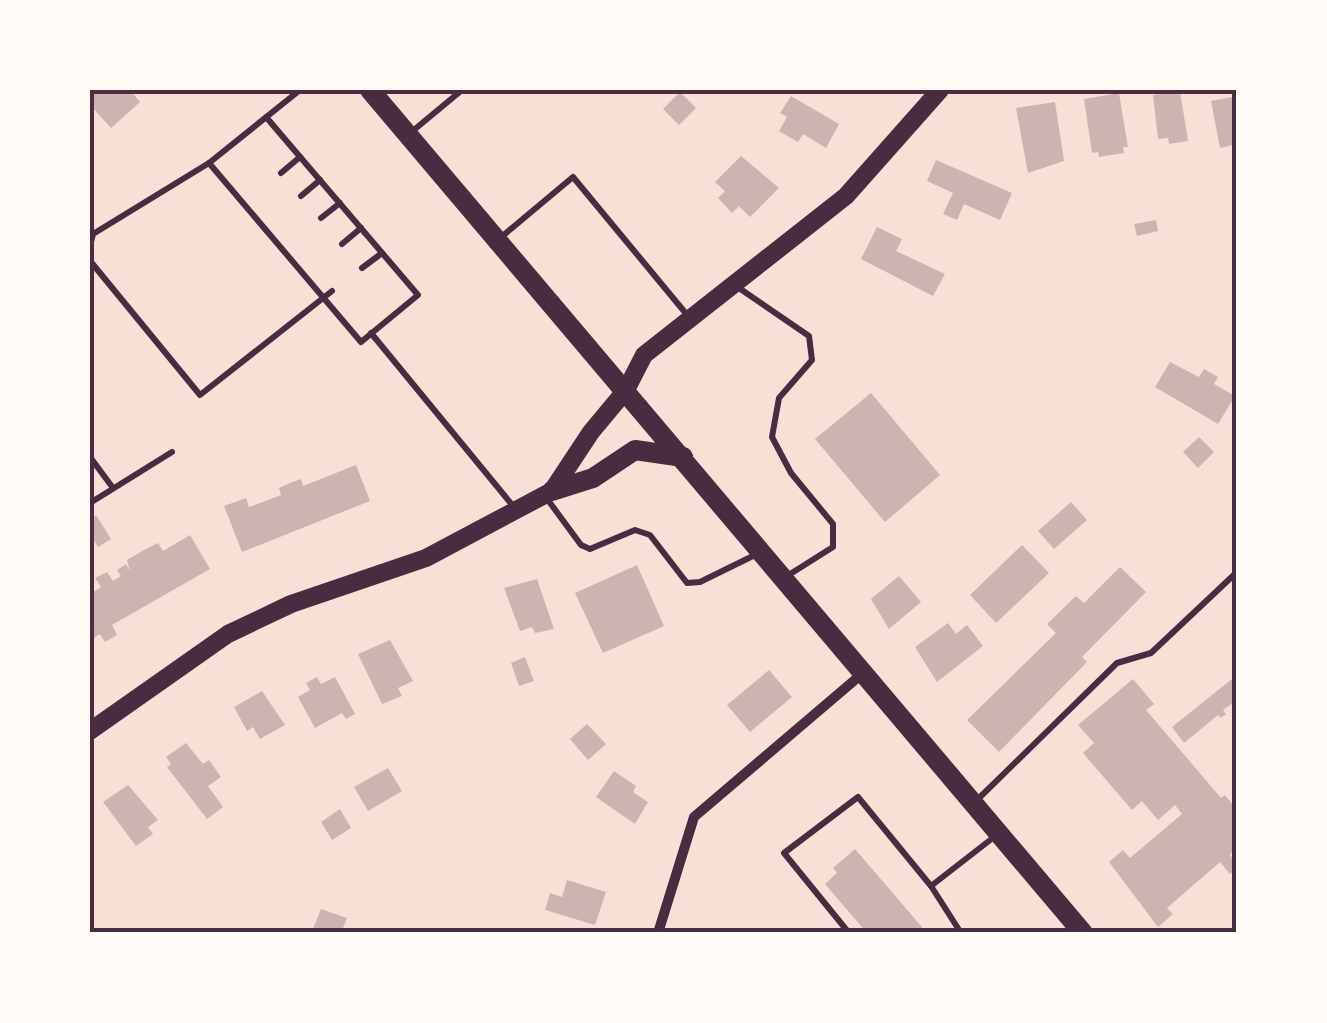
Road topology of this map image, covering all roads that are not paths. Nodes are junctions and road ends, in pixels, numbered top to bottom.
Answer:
1 (300, 90) edge
2 (370, 90) edge
3 (462, 90) edge
4 (940, 90) edge
5 (266, 117) junction
6 (408, 135) junction
7 (300, 157) junction
8 (209, 163) junction
9 (281, 173) dead end
10 (320, 180) junction
11 (252, 196) dead end
12 (301, 196) dead end
13 (244, 203) junction
14 (340, 204) junction
15 (321, 218) dead end
16 (272, 220) dead end
17 (264, 227) junction
18 (361, 228) junction
19 (498, 240) junction
20 (291, 244) dead end
21 (342, 244) dead end
22 (90, 248) edge
23 (284, 250) junction
24 (382, 253) junction
25 (313, 268) dead end
26 (362, 268) dead end
27 (305, 275) junction
28 (734, 286) junction
29 (332, 291) dead end
30 (324, 297) junction
31 (692, 320) junction
32 (371, 333) junction
33 (626, 390) junction
34 (172, 452) dead end
35 (90, 457) edge
36 (683, 458) junction
37 (114, 488) junction
38 (548, 493) junction
39 (90, 502) edge
40 (517, 511) junction
41 (762, 551) junction
42 (1237, 572) edge
43 (784, 578) junction
44 (864, 672) junction
45 (93, 721) edge
46 (974, 803) junction
47 (999, 833) junction
48 (931, 886) junction
49 (658, 933) edge
50 (849, 933) edge
51 (961, 933) edge
52 (1083, 933) edge

1 - 5 lane
2 - 6 main road
3 - 6 lane
4 - 28 street
5 - 7 lane
5 - 8 lane
6 - 19 main road
7 - 9 lane
7 - 10 lane
8 - 13 lane
8 - 22 lane
10 - 12 lane
10 - 14 lane
11 - 13 lane
13 - 17 lane
14 - 15 lane
14 - 18 lane
16 - 17 lane
17 - 23 lane
18 - 21 lane
18 - 24 lane
19 - 31 lane
19 - 33 main road
20 - 23 lane
22 - 30 lane
23 - 27 lane
24 - 26 lane
24 - 32 lane
25 - 27 lane
27 - 30 lane
28 - 31 street
28 - 43 lane
29 - 30 lane
30 - 32 lane
31 - 33 street
32 - 40 lane
33 - 36 main road
33 - 38 street
34 - 37 lane
35 - 37 lane
36 - 38 main road
36 - 41 main road
37 - 39 lane
38 - 40 street
38 - 41 lane
40 - 45 street
41 - 43 main road
42 - 46 lane
43 - 44 main road
44 - 46 main road
44 - 49 street
46 - 47 main road
47 - 48 lane
47 - 52 main road
48 - 50 lane
48 - 51 lane

